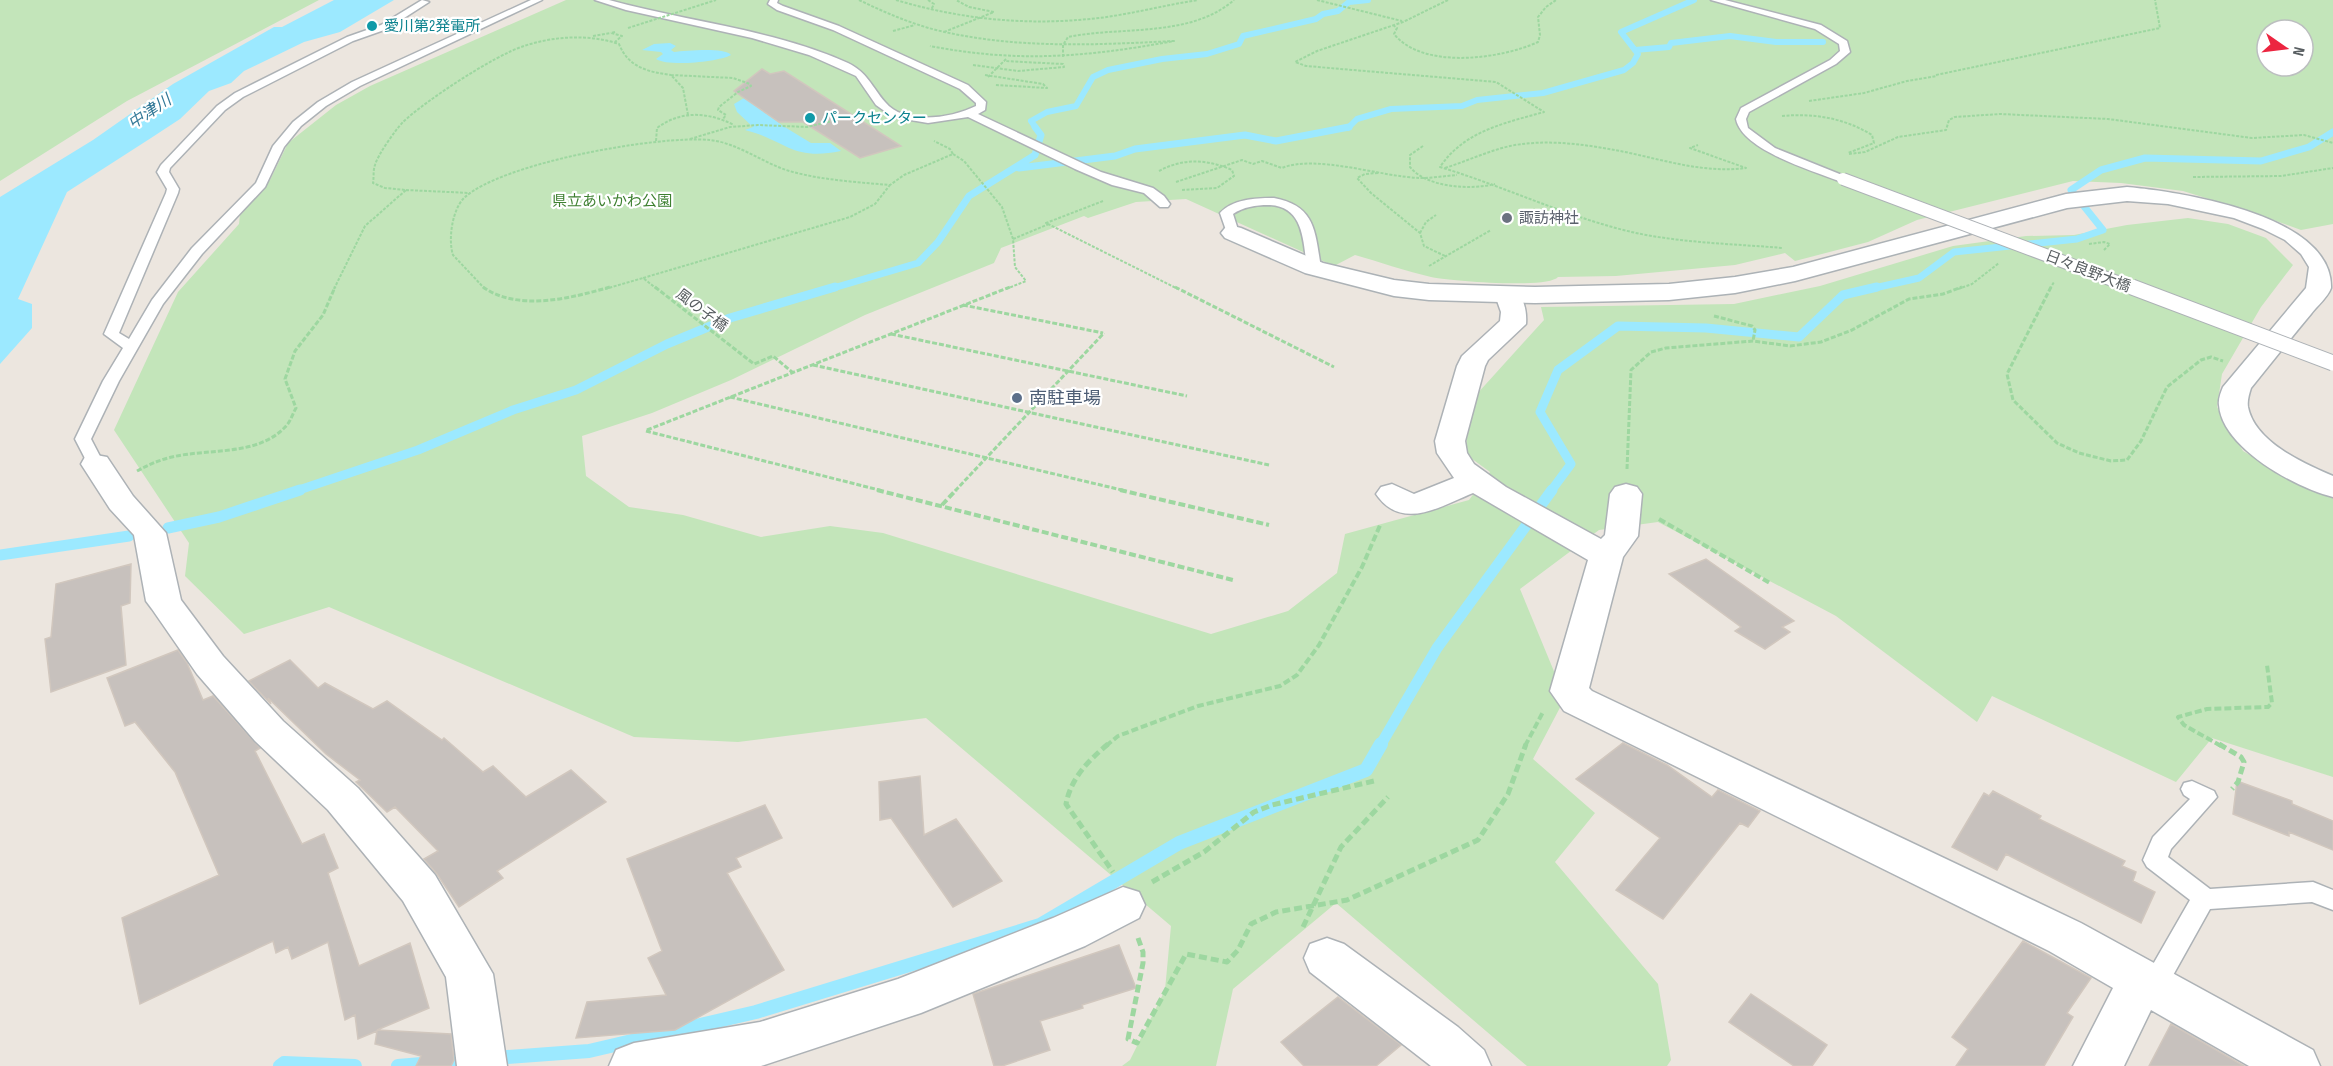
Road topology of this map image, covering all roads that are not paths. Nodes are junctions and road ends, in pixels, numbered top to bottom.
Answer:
1 (538, 0) edge
2 (599, 0) edge
3 (774, 0) edge
4 (1715, 0) edge
5 (425, 2) dead end
6 (970, 114) junction
7 (1164, 204) dead end
8 (1233, 233) joint
9 (1314, 268) junction
10 (1508, 294) junction
11 (131, 347) junction
12 (2333, 363) edge
13 (104, 477) joint
14 (1477, 480) junction
15 (2333, 488) edge
16 (1626, 494) road end
17 (1399, 498) road end
18 (1606, 556) junction
19 (2199, 793) road end
20 (2203, 900) junction
21 (2333, 900) edge
22 (1121, 904) road end
23 (1327, 958) road end
24 (2147, 983) junction
25 (482, 1066) edge
26 (634, 1066) edge
27 (1466, 1066) edge
28 (2098, 1066) edge
29 (2295, 1066) edge

1 - 11 lane
2 - 6 lane
3 - 6 lane
4 - 12 lane, 日々良野大橋, bridge
5 - 11 lane
6 - 7 lane
8 - 9 street
8 - 9 lane
9 - 10 street
10 - 14 street
10 - 15 street
11 - 13 lane
13 - 25 street
14 - 17 street
14 - 18 street
16 - 18 street
18 - 24 street
19 - 20 lane
20 - 21 lane
20 - 24 lane
22 - 26 street
23 - 27 street
24 - 28 street
24 - 29 street

